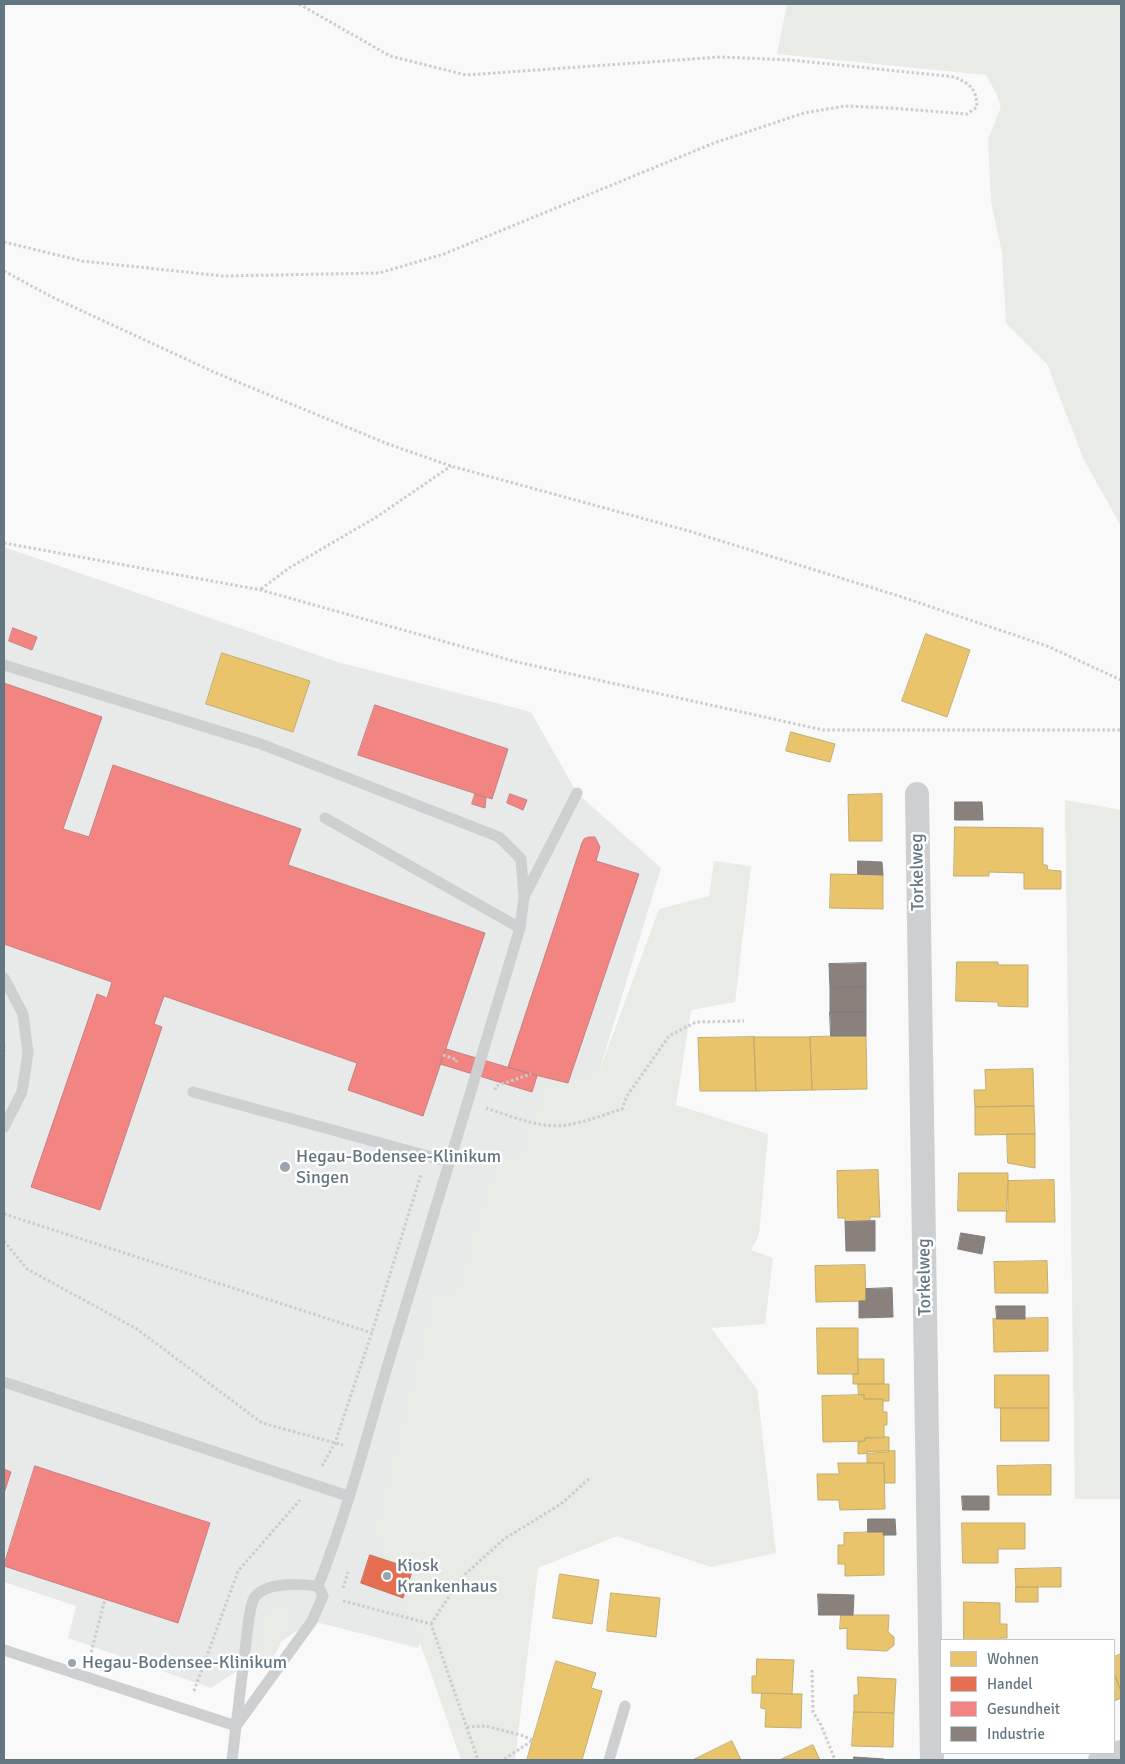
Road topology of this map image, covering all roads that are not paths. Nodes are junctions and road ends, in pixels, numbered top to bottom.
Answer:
1 (4, 665) edge
2 (577, 793) dead end
3 (917, 794) dead end
4 (325, 818) dead end
5 (524, 897) junction
6 (520, 928) junction
7 (4, 978) edge
8 (193, 1092) dead end
9 (4, 1127) edge
10 (450, 1162) junction
11 (4, 1382) edge
12 (348, 1496) junction
13 (321, 1591) junction
14 (4, 1650) edge
15 (625, 1706) dead end
16 (236, 1726) junction
17 (1121, 1752) edge
18 (232, 1760) edge
19 (609, 1760) edge
20 (932, 1760) edge
21 (1100, 1760) edge

1 - 5 lane
2 - 5 lane
3 - 20 street, Torkelweg
4 - 6 lane
5 - 6 lane
6 - 10 lane
7 - 9 lane
8 - 10 lane
10 - 12 lane
11 - 12 lane
12 - 13 lane
13 - 16 lane
13 - 16 lane
14 - 16 lane
15 - 19 lane
16 - 18 lane
17 - 21 street

